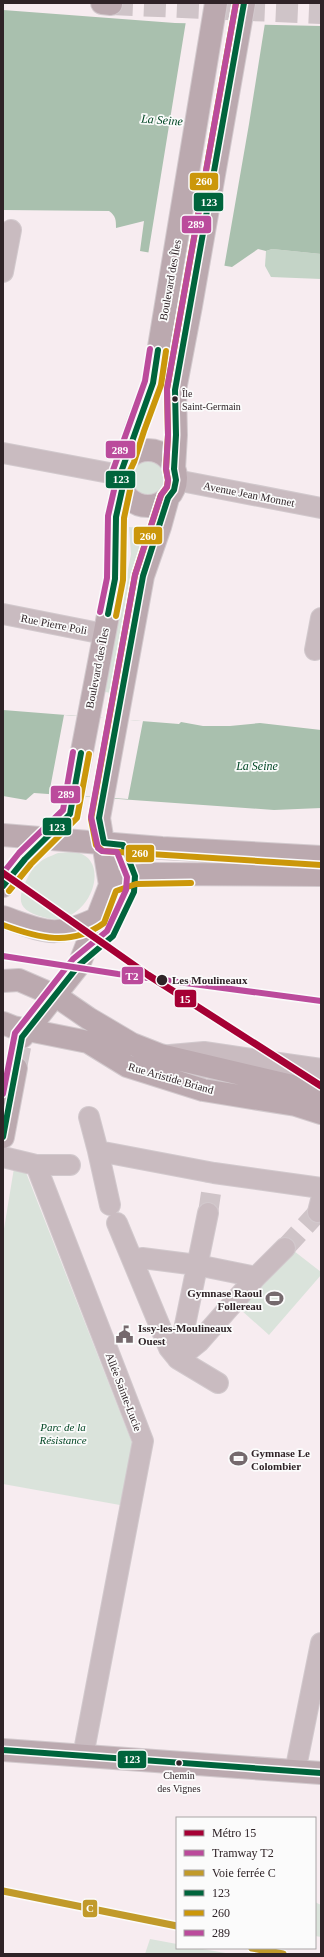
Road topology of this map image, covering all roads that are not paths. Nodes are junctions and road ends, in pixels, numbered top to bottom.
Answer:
1 (215, 10) edge
2 (243, 11) edge
3 (11, 230) dead end
4 (3, 272) edge
5 (3, 453) edge
6 (123, 474) junction
7 (173, 482) junction
8 (321, 508) edge
9 (3, 614) edge
10 (321, 618) edge
11 (104, 634) junction
12 (315, 650) dead end
13 (3, 835) edge
14 (48, 838) junction
15 (104, 843) junction
16 (321, 857) edge
17 (321, 875) edge
18 (110, 885) junction
19 (3, 886) edge
20 (3, 917) edge
21 (98, 918) junction
22 (3, 981) edge
23 (56, 996) junction
24 (3, 1023) edge
25 (25, 1033) junction
26 (160, 1055) junction
27 (16, 1068) tunnel mouth
28 (321, 1069) edge
29 (321, 1095) edge
30 (321, 1113) edge
31 (89, 1118) dead end
32 (3, 1136) edge
33 (98, 1151) junction
34 (3, 1157) edge
35 (36, 1165) junction
36 (70, 1165) dead end
37 (321, 1188) edge
38 (208, 1213) tunnel mouth
39 (286, 1248) tunnel mouth
40 (197, 1265) junction
41 (140, 1267) junction
42 (256, 1277) junction
43 (178, 1359) junction
44 (218, 1383) dead end
45 (321, 1643) edge
46 (3, 1750) edge
47 (82, 1756) junction
48 (295, 1772) junction
49 (321, 1773) edge

1 - 6 main road, Boulevard des Îles
2 - 7 main road
3 - 4 street
5 - 6 street
6 - 7 main road
6 - 7 main road
6 - 11 main road, Boulevard des Îles
7 - 8 street, Avenue Jean Monnet
7 - 15 main road
9 - 11 street, Rue Pierre Poli
10 - 12 street
11 - 14 main road, Boulevard des Îles
13 - 14 main road
14 - 15 main road
14 - 19 main road, Boulevard des Îles
15 - 16 main road
15 - 18 main road
17 - 18 main road
18 - 21 main road
20 - 21 main road
21 - 23 main road
22 - 23 main road, Rue Aristide Briand
23 - 25 main road
23 - 26 main road, Rue Aristide Briand
24 - 25 main road, Rue Aristide Briand
25 - 30 main road, Rue Aristide Briand
26 - 28 street
26 - 29 main road, Rue Aristide Briand
27 - 32 main road
31 - 33 street
33 - 37 street
33 - 41 street
34 - 35 street
35 - 36 street
35 - 47 street, Allée Sainte-Lucie
38 - 40 street
39 - 42 street
40 - 41 street
40 - 42 street
40 - 43 street
41 - 43 street
42 - 43 street
43 - 44 street
45 - 48 street
46 - 47 main road
47 - 48 main road
48 - 49 main road

